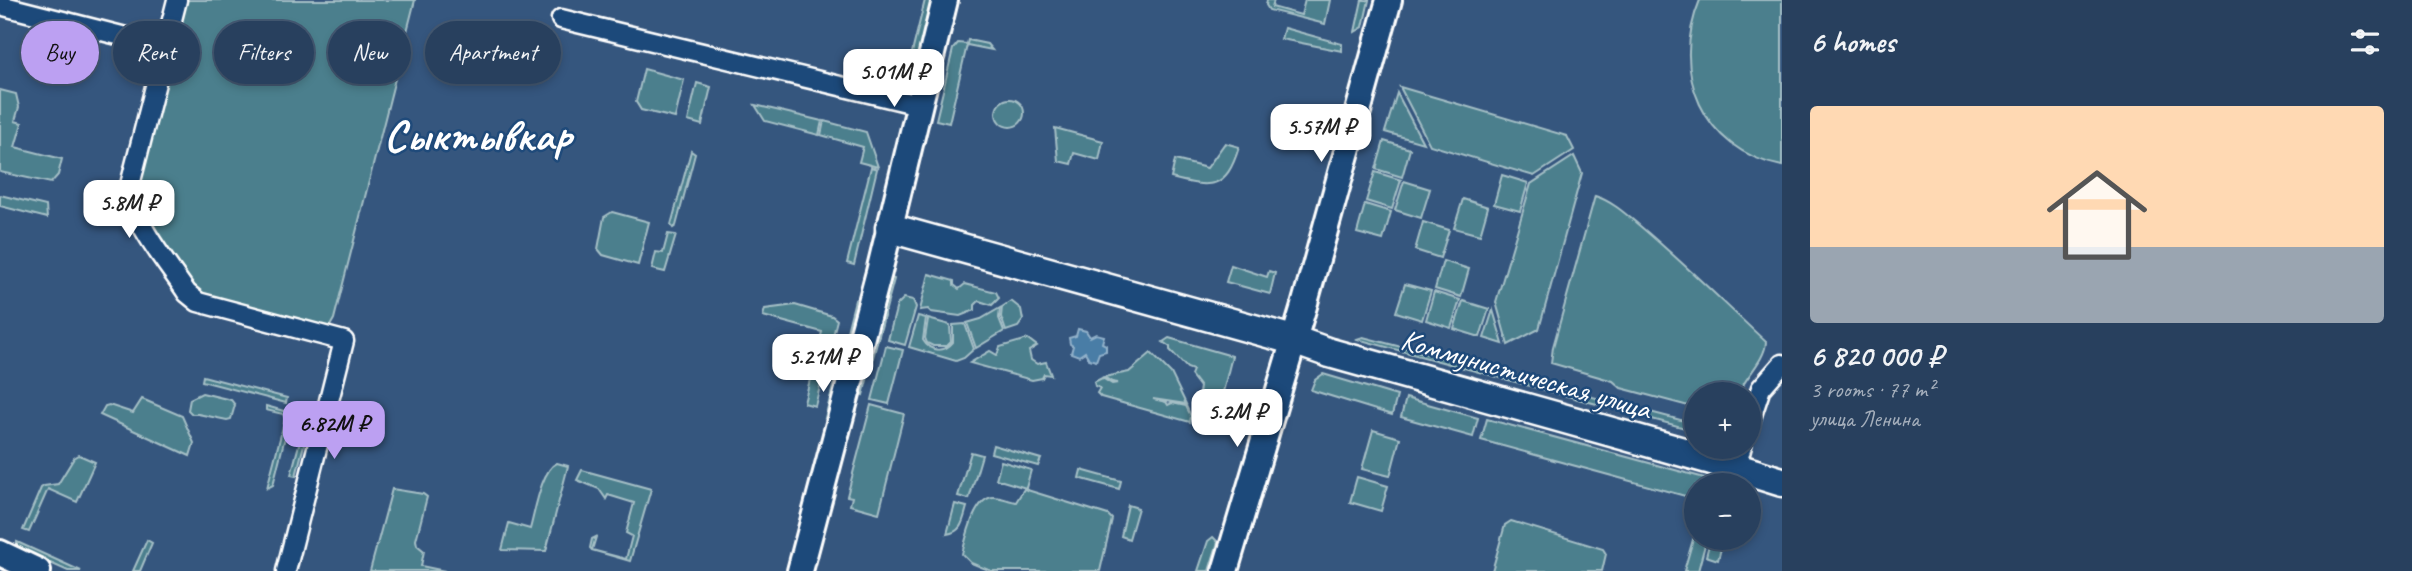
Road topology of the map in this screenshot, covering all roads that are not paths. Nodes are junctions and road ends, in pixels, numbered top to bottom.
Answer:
1 (177, 0) edge
2 (945, 0) edge
3 (1390, 0) edge
4 (0, 5) edge
5 (561, 19) dead end
6 (172, 21) edge
7 (113, 34) edge
8 (156, 84) edge
9 (919, 105) junction
10 (890, 228) junction
11 (1293, 340) junction
12 (1782, 364) edge
13 (1761, 388) edge
14 (1684, 436) edge
15 (1684, 437) edge
16 (1761, 457) edge
17 (1752, 459) edge
18 (1782, 464) edge
19 (1782, 482) edge
20 (0, 553) edge
21 (38, 571) edge
22 (286, 571) edge
23 (800, 571) edge
24 (1225, 571) edge

1 - 6 street
2 - 9 street
3 - 11 street
4 - 7 street
5 - 9 street
8 - 22 street
9 - 10 street
10 - 11 main road, Коммунистическая улица
10 - 23 street
11 - 14 main road, Коммунистическая улица
11 - 15 main road, Коммунистическая улица
11 - 24 street
12 - 13 street
16 - 18 main road, Коммунистическая улица
17 - 19 main road, Коммунистическая улица
20 - 21 street

